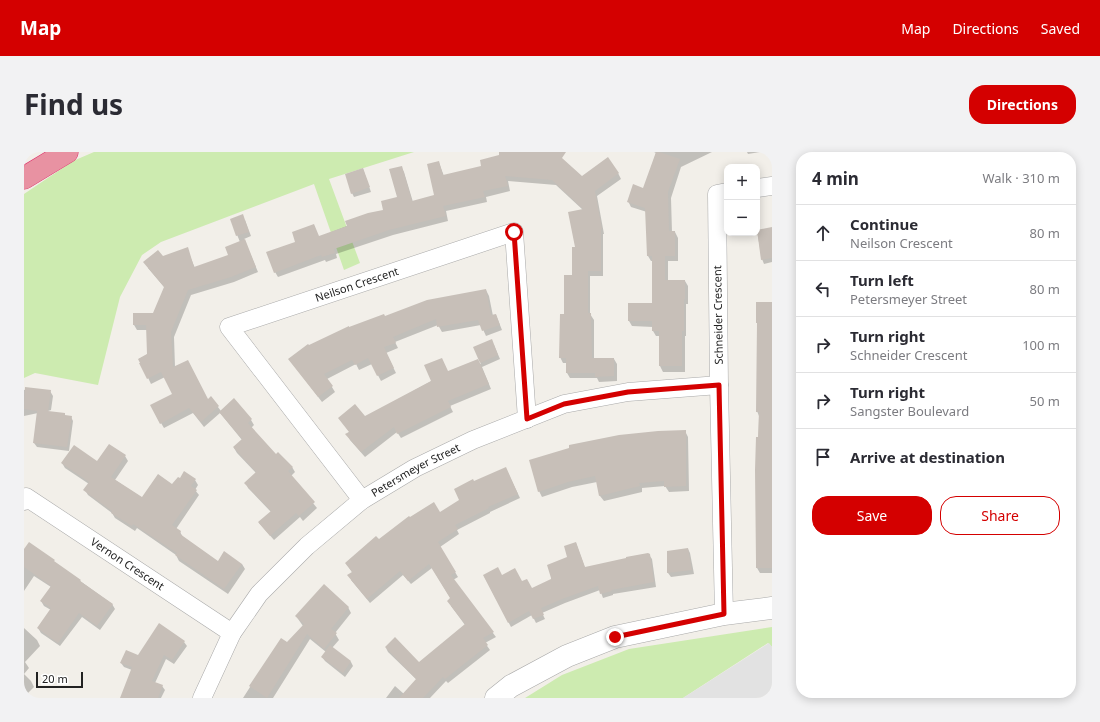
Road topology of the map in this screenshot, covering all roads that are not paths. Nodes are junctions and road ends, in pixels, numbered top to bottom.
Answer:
1 (67, 152) edge
2 (24, 178) edge
3 (772, 186) edge
4 (760, 188) edge
5 (724, 193) edge
6 (719, 385) junction
7 (527, 419) junction
8 (24, 500) edge
9 (362, 500) junction
10 (772, 608) edge
11 (724, 614) junction
12 (232, 633) junction
13 (202, 698) edge
14 (496, 698) edge

1 - 2 highway
3 - 4 street
5 - 6 street, Schneider Crescent
6 - 7 street, Petersmeyer Street
6 - 11 street, Schneider Crescent
7 - 9 street, Petersmeyer Street
7 - 9 street, Neilson Crescent
8 - 12 street, Vernon Crescent
9 - 12 street, Petersmeyer Street
10 - 11 street
11 - 14 street
12 - 13 street, Petersmeyer Street

